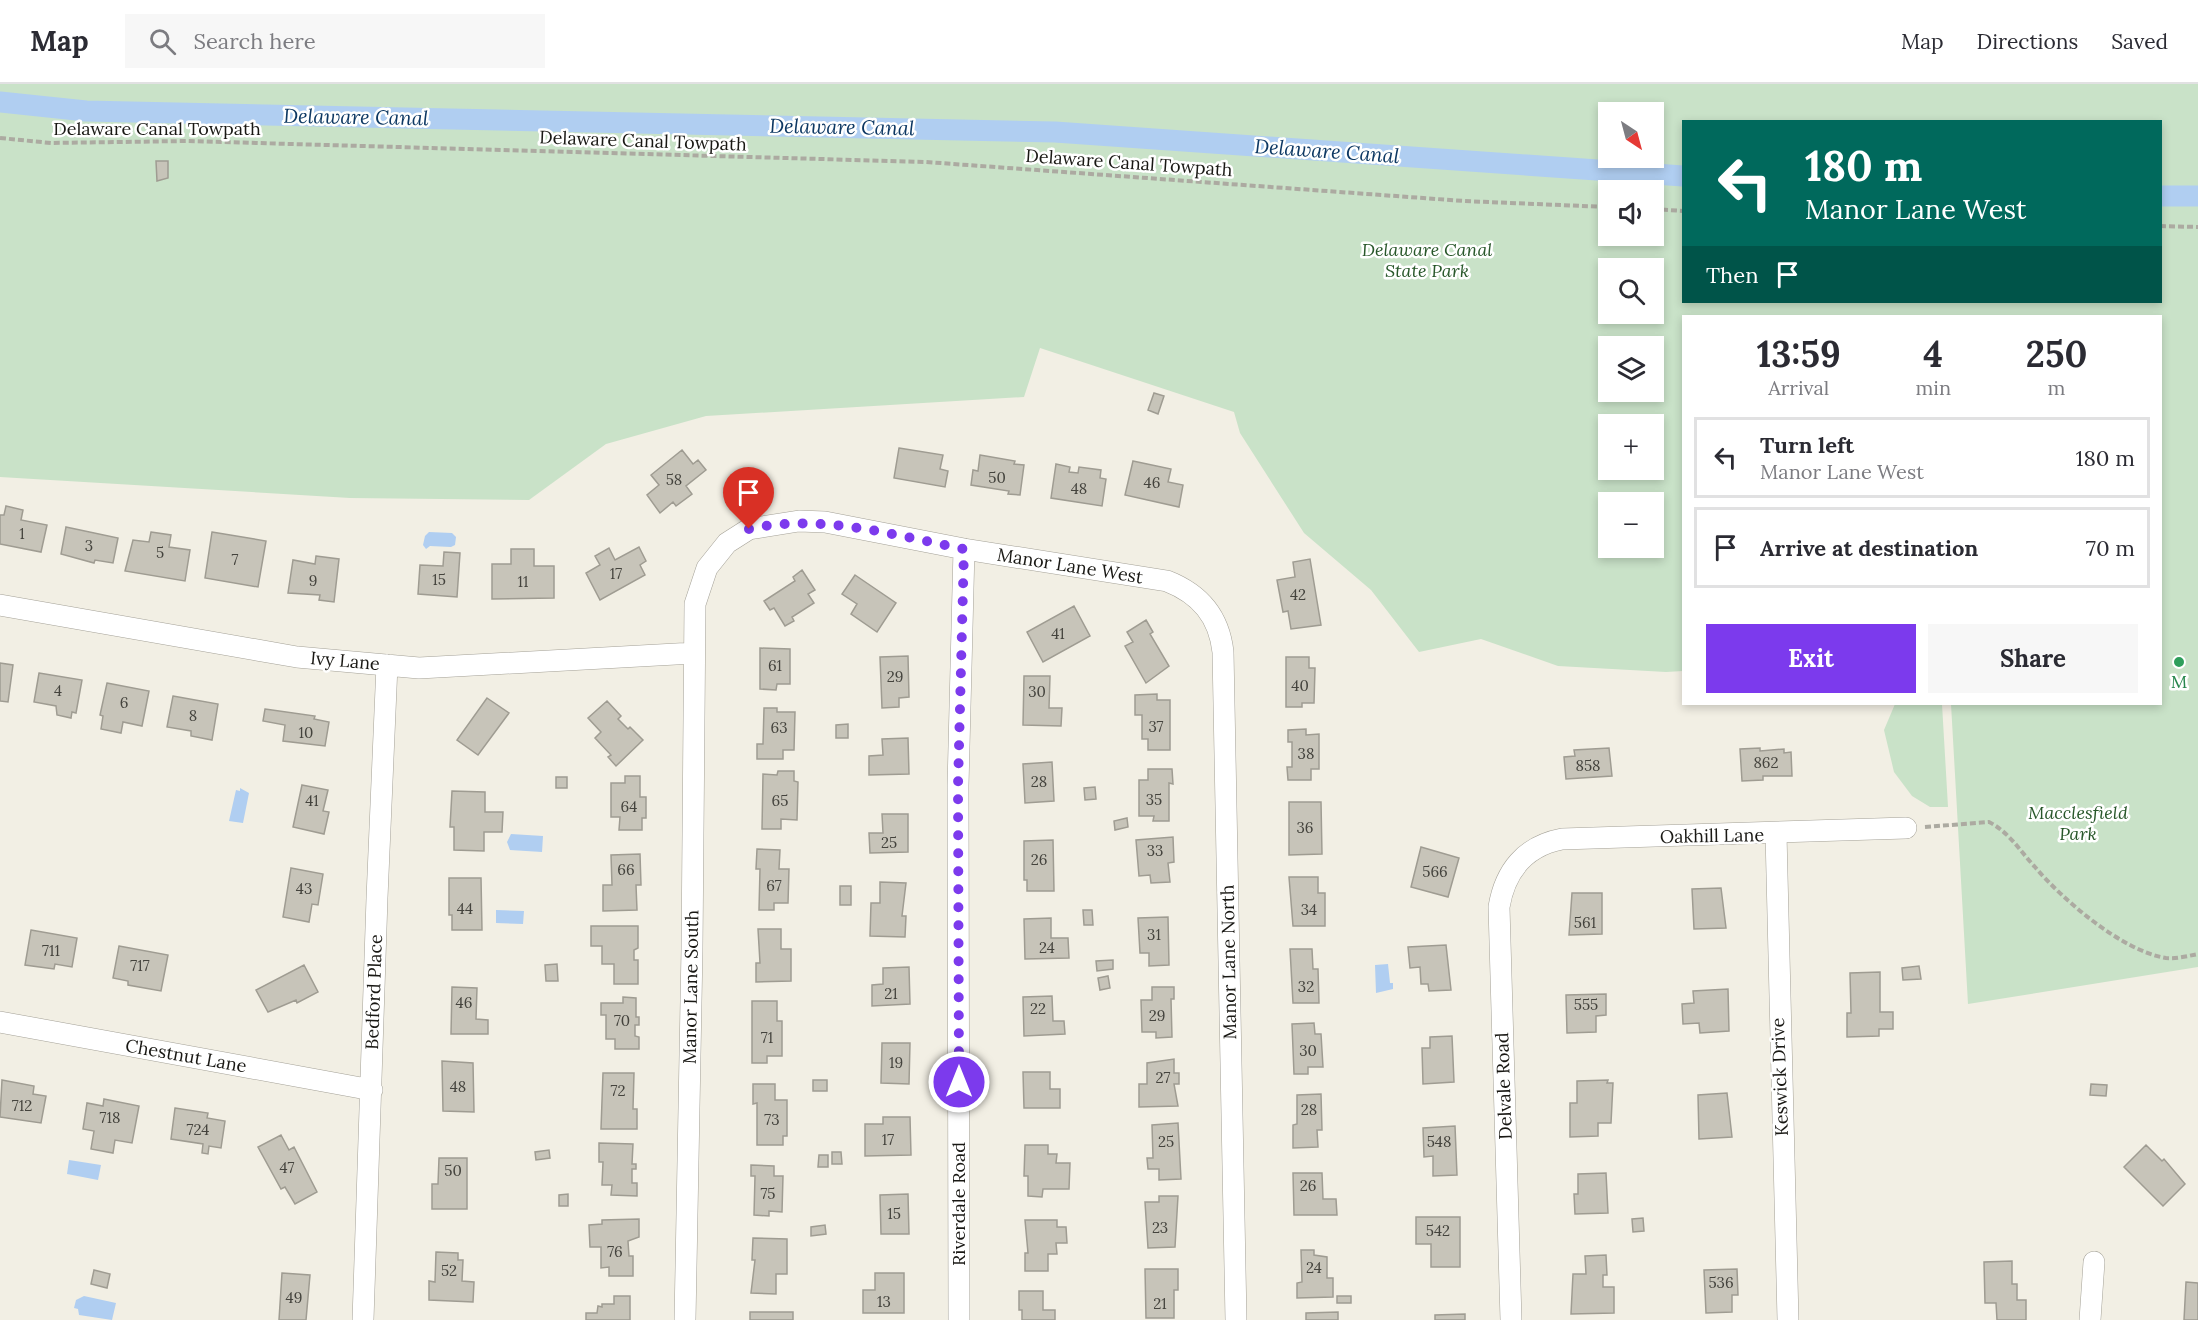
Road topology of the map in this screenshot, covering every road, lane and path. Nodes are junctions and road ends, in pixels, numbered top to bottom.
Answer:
1 (0, 138) edge
2 (1598, 207) edge
3 (1664, 210) edge
4 (1682, 211) edge
5 (2162, 226) edge
6 (2198, 227) edge
7 (964, 549) junction
8 (0, 605) edge
9 (1207, 608) joint
10 (694, 653) junction
11 (387, 665) junction
12 (1906, 828) joint
13 (1776, 834) junction
14 (1522, 858) joint
15 (2198, 954) edge
16 (0, 1022) edge
17 (372, 1090) junction
18 (2094, 1262) dead end
19 (363, 1320) edge
20 (685, 1320) edge
21 (959, 1320) edge
22 (1236, 1320) edge
23 (1511, 1320) edge
24 (1788, 1320) edge
25 (2091, 1320) edge

1 - 2 path, Delaware Canal Towpath
3 - 4 path
5 - 6 path
7 - 9 street, Manor Lane West
7 - 10 street, Manor Lane West
7 - 21 street, Riverdale Road
8 - 11 street, Ivy Lane
9 - 22 street, Manor Lane North
10 - 11 street, Ivy Lane
10 - 20 street, Manor Lane South
11 - 17 street, Bedford Place
12 - 13 street, Oakhill Lane
12 - 15 path
13 - 14 street, Oakhill Lane
13 - 24 street, Keswick Drive
14 - 23 street, Delvale Road
16 - 17 street, Chestnut Lane
17 - 19 street, Bedford Place
18 - 25 street

